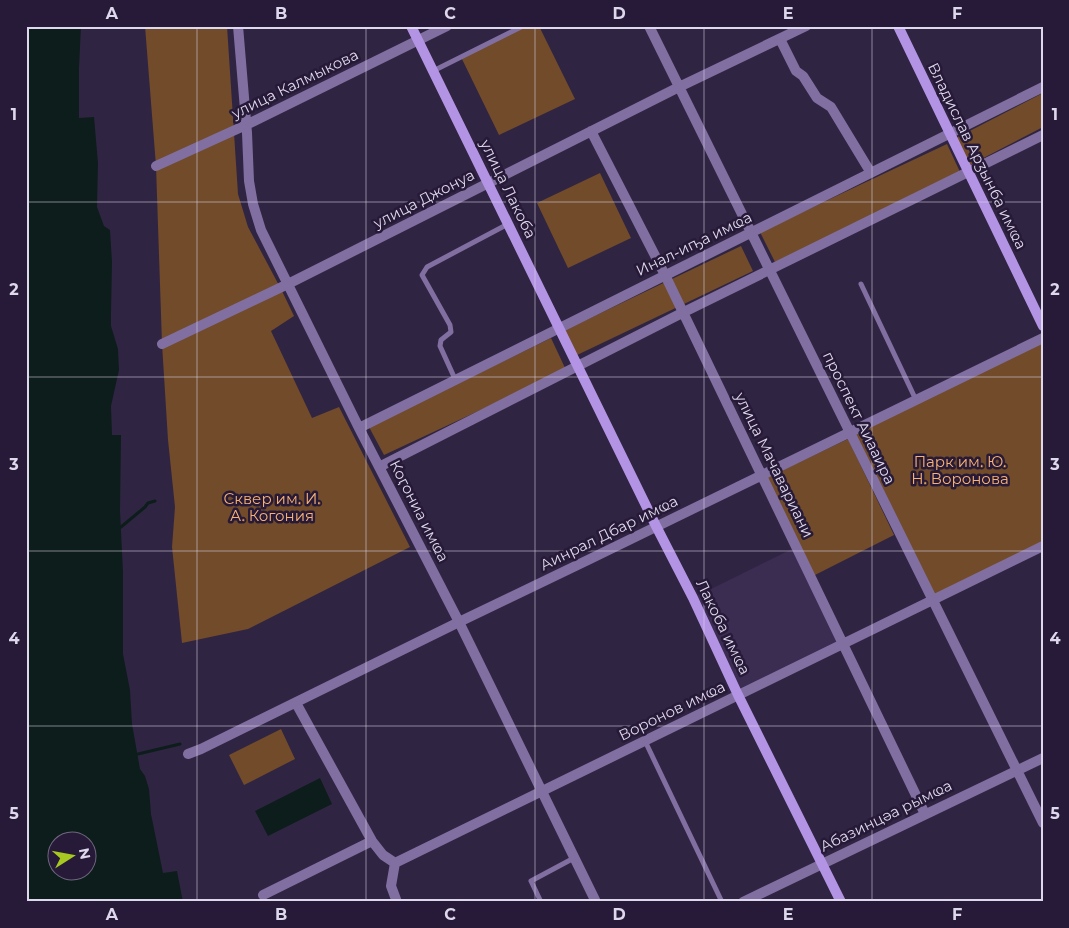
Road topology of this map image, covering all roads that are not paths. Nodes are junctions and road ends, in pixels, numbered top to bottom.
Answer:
1 (238, 26) edge
2 (411, 26) edge
3 (447, 26) edge
4 (523, 26) edge
5 (649, 26) edge
6 (806, 26) edge
7 (898, 26) edge
8 (780, 39) junction
9 (418, 41) junction
10 (433, 71) junction
11 (679, 87) junction
12 (1043, 87) edge
13 (246, 126) junction
14 (591, 131) junction
15 (950, 134) junction
16 (1043, 136) edge
17 (156, 166) dead end
18 (871, 173) junction
19 (969, 173) junction
20 (489, 183) junction
21 (509, 224) junction
22 (750, 232) junction
23 (769, 271) junction
24 (665, 274) junction
25 (288, 284) junction
26 (861, 284) dead end
27 (684, 312) junction
28 (1043, 326) edge
29 (559, 327) junction
30 (1043, 338) edge
31 (162, 344) dead end
32 (578, 365) junction
33 (455, 379) junction
34 (916, 400) junction
35 (359, 428) junction
36 (849, 432) junction
37 (379, 467) junction
38 (762, 475) junction
39 (656, 526) junction
40 (1043, 546) edge
41 (932, 600) junction
42 (459, 622) junction
43 (843, 644) junction
44 (738, 695) junction
45 (296, 703) junction
46 (644, 741) junction
47 (188, 754) dead end
48 (1043, 758) edge
49 (1016, 770) junction
50 (542, 791) junction
51 (925, 814) junction
52 (1043, 823) edge
53 (372, 841) junction
54 (574, 858) junction
55 (395, 863) junction
56 (822, 864) junction
57 (263, 895) dead end
58 (397, 902) edge
59 (540, 902) edge
60 (596, 902) edge
61 (722, 902) edge
62 (743, 902) edge
63 (841, 902) edge

1 - 13 street, Коӷониа имҩа
2 - 9 main road, улица Лакоба
3 - 9 street, улица Калмыкова
4 - 10 lane
5 - 11 street, проспект Аиааира
6 - 8 street, улица Джонуа
7 - 15 main road, Владислав Арӡынба имҩа
8 - 11 street, улица Джонуа
8 - 18 street
9 - 10 main road, улица Лакоба
9 - 13 street, улица Калмыкова
10 - 20 main road, улица Лакоба
11 - 14 street, улица Джонуа
11 - 22 street, проспект Аиааира
12 - 15 street, Инал-иҧа имҩа
13 - 17 street, улица Калмыкова
13 - 25 street, Коӷониа имҩа
14 - 20 street, улица Джонуа
14 - 24 street, улица Мачавариани
15 - 18 street, Инал-иҧа имҩа
15 - 19 main road, Владислав Арӡынба имҩа
16 - 19 street
18 - 22 street, Инал-иҧа имҩа
19 - 23 street
19 - 28 main road, Владислав Арӡынба имҩа
20 - 21 main road, улица Лакоба
20 - 25 street, улица Джонуа
21 - 29 main road, улица Лакоба
21 - 33 lane
22 - 23 street, проспект Аиааира
22 - 24 street, Инал-иҧа имҩа
23 - 27 street
23 - 36 street, проспект Аиааира
24 - 27 street, улица Мачавариани
24 - 29 street, Инал-иҧа имҩа
25 - 31 street, улица Джонуа
25 - 35 street, Коӷониа имҩа
26 - 34 lane
27 - 32 street
27 - 38 street, улица Мачавариани
29 - 32 main road, улица Лакоба
29 - 33 street, Инал-иҧа имҩа
30 - 34 street, Аинрал Дбар имҩа
32 - 37 street
32 - 39 main road, Лакоба имҩа
33 - 35 street, Инал-иҧа имҩа
34 - 36 street, Аинрал Дбар имҩа
35 - 37 street, Коӷониа имҩа
36 - 38 street, Аинрал Дбар имҩа
36 - 41 street, проспект Аиааира
37 - 42 street, Коӷониа имҩа
38 - 39 street, Аинрал Дбар имҩа
38 - 43 street, улица Мачавариани
39 - 42 street, Аинрал Дбар имҩа
39 - 44 main road, Лакоба имҩа
40 - 41 street, Воронов имҩа
41 - 43 street, Воронов имҩа
41 - 49 street, проспект Аиааира
42 - 45 street, Аинрал Дбар имҩа
42 - 50 street, Коӷониа имҩа
43 - 44 street, Воронов имҩа
43 - 51 street, улица Мачавариани
44 - 46 street, Воронов имҩа
44 - 56 main road, Лакоба имҩа
45 - 47 street, Аинрал Дбар имҩа
45 - 53 street
46 - 50 street, Воронов имҩа
46 - 61 lane
48 - 49 street, Абазинцәа рымҩа
49 - 51 street, Абазинцәа рымҩа
49 - 52 street, проспект Аиааира
50 - 54 street, Коӷониа имҩа
50 - 55 street, Воронов имҩа
51 - 56 street, Абазинцәа рымҩа
53 - 55 street
53 - 57 street
54 - 59 lane
54 - 60 street, Коӷониа имҩа
55 - 58 street
56 - 62 street, Абазинцәа рымҩа
56 - 63 main road, Лакоба имҩа

